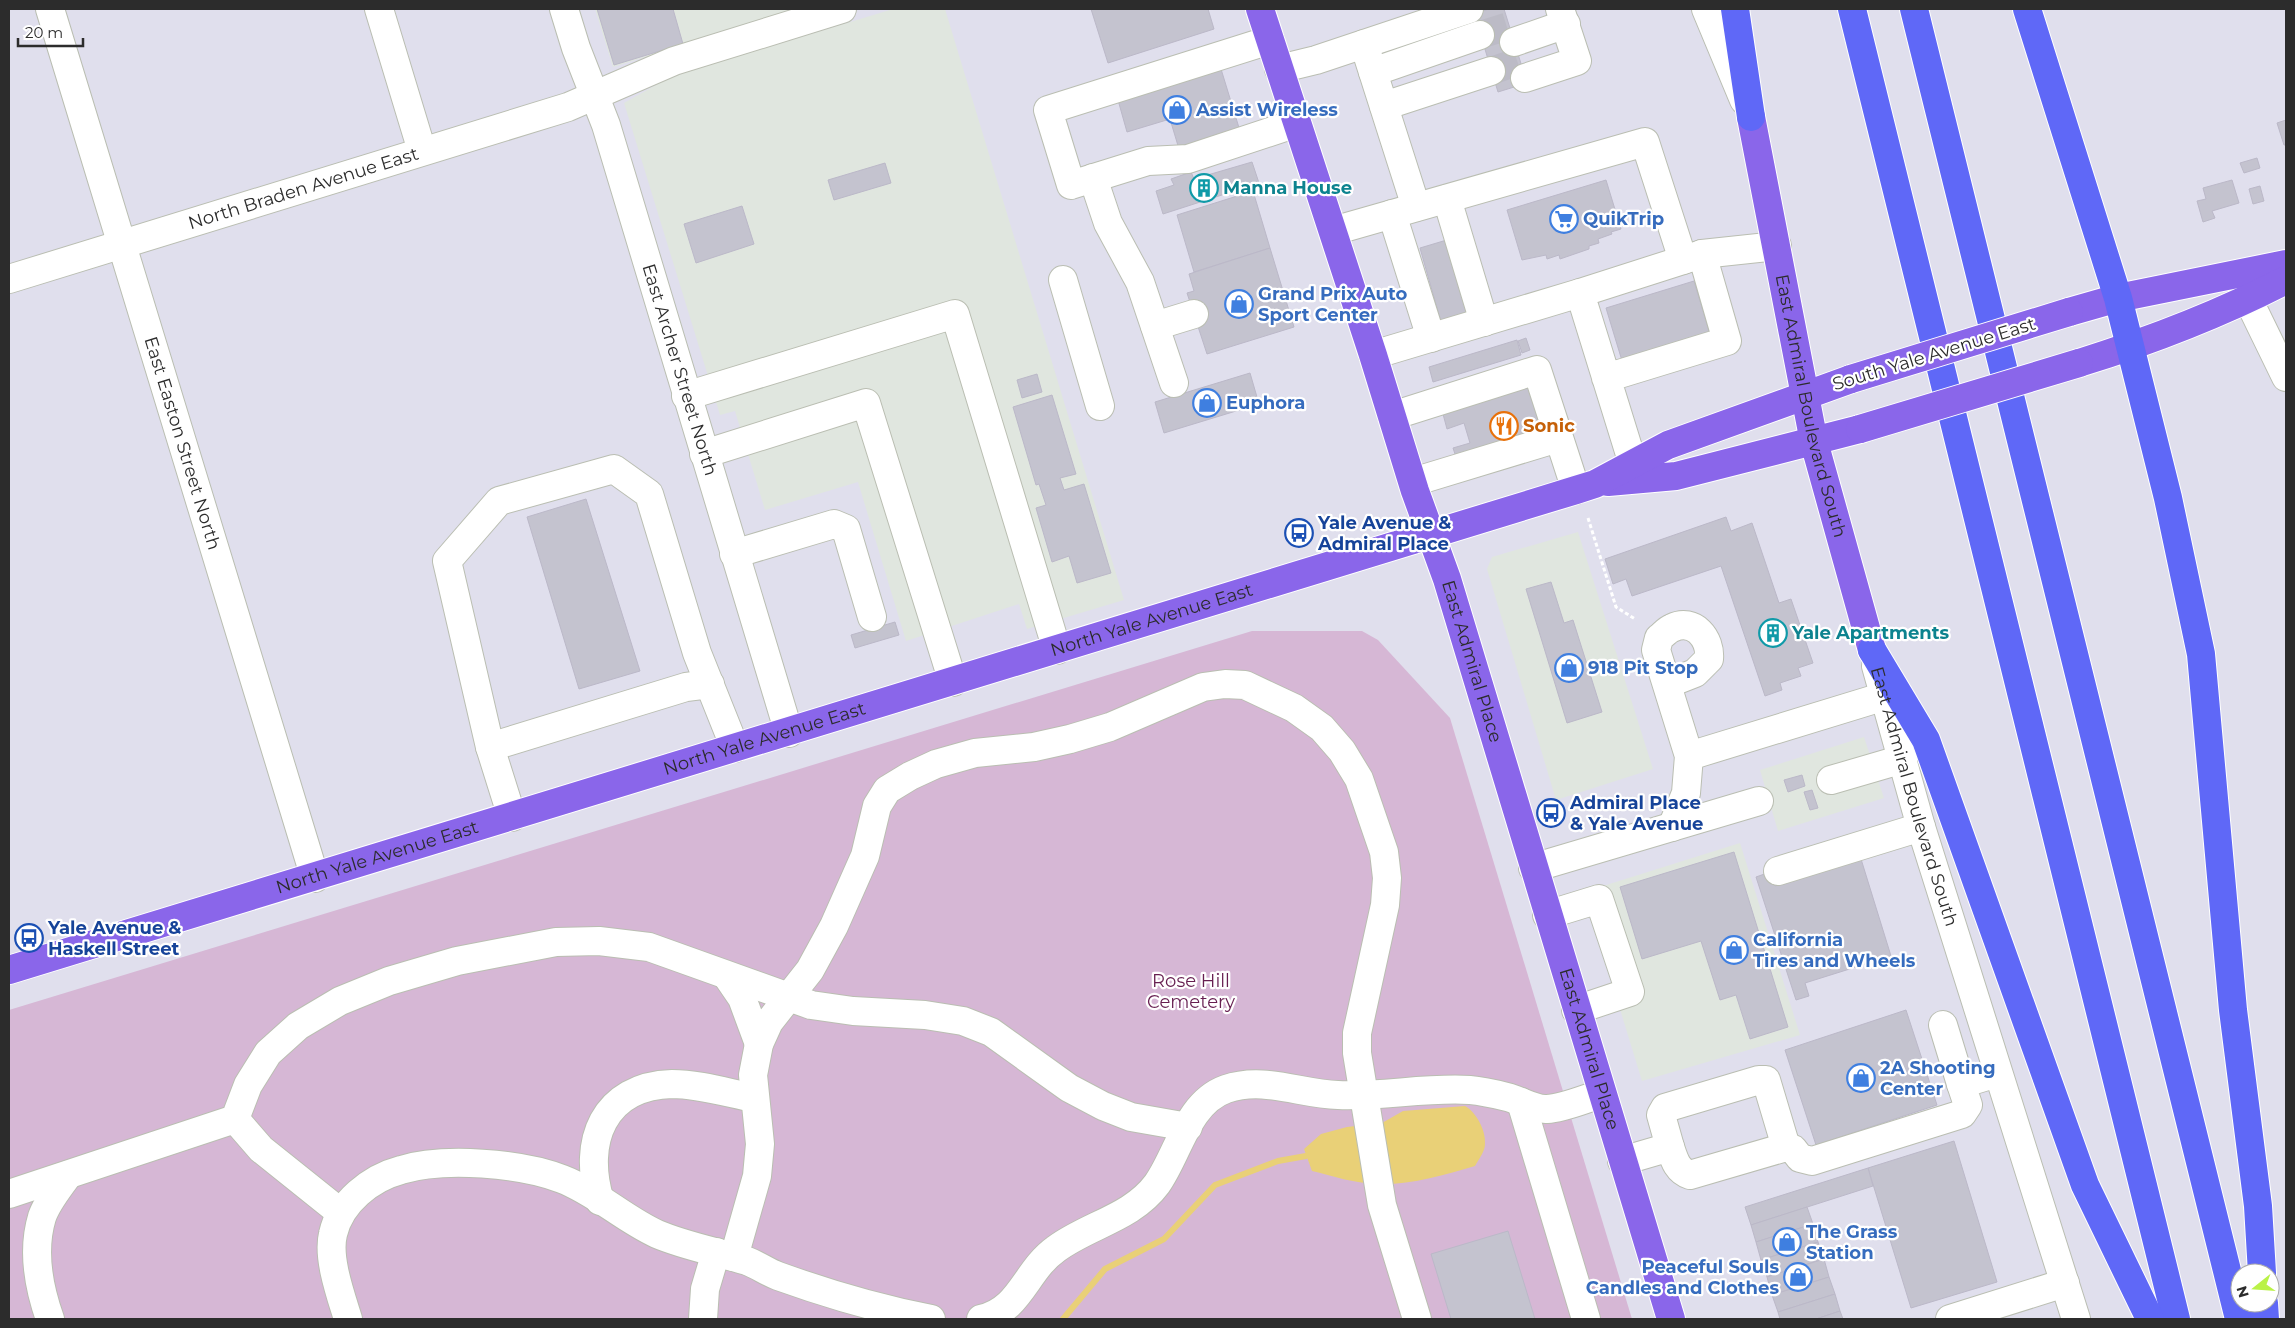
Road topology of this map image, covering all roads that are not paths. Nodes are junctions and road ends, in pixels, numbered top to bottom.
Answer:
1 (50, 9) edge
2 (379, 9) edge
3 (564, 9) edge
4 (842, 9) edge
5 (1260, 9) edge
6 (1469, 9) tunnel mouth
7 (1706, 9) edge
8 (1735, 9) edge
9 (1852, 9) edge
10 (1914, 9) edge
11 (2027, 9) edge
12 (1564, 22) edge
13 (1270, 40) junction
14 (1364, 44) junction
15 (1279, 68) junction
16 (594, 94) junction
17 (1381, 97) junction
18 (1751, 117) junction
19 (1297, 123) junction
20 (422, 151) junction
21 (1093, 178) junction
22 (1447, 199) junction
23 (1404, 211) junction
24 (1333, 232) junction
25 (121, 245) junction
26 (1777, 246) junction
27 (1692, 257) junction
28 (2286, 264) edge
29 (9, 279) edge
30 (1062, 280) dead end
31 (2286, 280) edge
32 (1580, 293) junction
33 (2118, 298) junction
34 (2248, 300) junction
35 (1194, 314) dead end
36 (1484, 322) junction
37 (1155, 326) junction
38 (1431, 338) junction
39 (2131, 346) junction
40 (1374, 355) junction
41 (2286, 377) edge
42 (1606, 378) junction
43 (1174, 384) dead end
44 (1805, 395) junction
45 (686, 396) junction
46 (1100, 406) dead end
47 (1392, 416) junction
48 (1558, 438) junction
49 (1814, 442) junction
50 (704, 454) junction
51 (1633, 464) junction
52 (1413, 482) junction
53 (1586, 487) junction
54 (1519, 508) joint
55 (1432, 536) junction
56 (734, 554) junction
57 (872, 617) dead end
58 (1056, 650) junction
59 (1872, 650) junction
60 (953, 682) junction
61 (710, 684) junction
62 (1667, 684) dead end
63 (1885, 696) junction
64 (789, 733) junction
65 (490, 747) junction
66 (735, 748) junction
67 (1689, 756) junction
68 (1902, 759) junction
69 (1831, 780) dead end
70 (1759, 801) dead end
71 (512, 817) junction
72 (1672, 827) junction
73 (1922, 827) junction
74 (1534, 868) junction
75 (1778, 870) dead end
76 (315, 878) junction
77 (1548, 916) junction
78 (9, 970) edge
79 (727, 976) junction
80 (788, 997) junction
81 (1576, 1010) junction
82 (1943, 1025) dead end
83 (759, 1044) junction
84 (1998, 1073) junction
85 (1961, 1084) junction
86 (1364, 1094) junction
87 (1601, 1094) junction
88 (754, 1098) junction
89 (1521, 1102) junction
90 (235, 1119) junction
91 (1188, 1127) junction
92 (1670, 1147) junction
93 (1786, 1147) junction
94 (1622, 1161) junction
95 (68, 1175) junction
96 (9, 1194) edge
97 (600, 1201) junction
98 (342, 1213) junction
99 (725, 1255) junction
100 (2261, 1263) edge
101 (2065, 1283) junction
102 (1013, 1314) edge
103 (50, 1319) edge
104 (348, 1319) edge
105 (703, 1319) edge
106 (931, 1319) edge
107 (981, 1319) edge
108 (1417, 1319) edge
109 (1586, 1319) edge
110 (1670, 1319) edge
111 (1950, 1319) edge
112 (2076, 1319) edge
113 (2150, 1319) edge
114 (2176, 1319) edge
115 (2239, 1319) edge

1 - 25 street, East Easton Street North
2 - 20 street
3 - 16 street, East Archer Street North
4 - 16 street, North Braden Avenue East
5 - 13 main road, East Admiral Place
6 - 14 street
7 - 18 street, East Admiral Boulevard South
8 - 18 highway
9 - 114 highway
10 - 115 highway
11 - 33 highway
12 - 12 street
13 - 15 main road, East Admiral Place
13 - 21 street
14 - 15 street
14 - 17 street
15 - 19 main road, East Admiral Place
16 - 20 street, North Braden Avenue East
16 - 45 street, East Archer Street North
17 - 17 street
17 - 23 street
18 - 26 main road, East Admiral Boulevard South
19 - 21 street
19 - 24 main road, East Admiral Place
20 - 25 street, North Braden Avenue East
21 - 37 street
22 - 23 street
22 - 27 street
22 - 36 street
23 - 24 street
23 - 38 street
24 - 40 main road, East Admiral Place
25 - 29 street, North Braden Avenue East
25 - 76 street, East Easton Street North
26 - 27 street
26 - 44 main road, East Admiral Boulevard South
27 - 32 street
27 - 42 street
28 - 33 main road, South Yale Avenue East
30 - 46 street
31 - 34 main road, South Yale Avenue East
32 - 36 street
32 - 42 street
33 - 39 highway
33 - 44 main road, South Yale Avenue East, bridge
34 - 39 main road, South Yale Avenue East
34 - 41 street
35 - 37 street
36 - 38 street
37 - 43 street
38 - 40 street
39 - 49 main road, South Yale Avenue East, bridge
39 - 100 highway
40 - 47 main road, East Admiral Place
42 - 51 street
44 - 49 main road, East Admiral Boulevard South
44 - 51 main road, South Yale Avenue East
45 - 50 street, East Archer Street North
45 - 58 street
47 - 48 street
47 - 52 main road, East Admiral Place
48 - 52 street
48 - 53 street
49 - 53 main road, South Yale Avenue East
49 - 59 main road, East Admiral Boulevard South
50 - 56 street, East Archer Street North
50 - 60 street
51 - 53 main road, South Yale Avenue East
52 - 55 main road, East Admiral Place
53 - 54 main road, South Yale Avenue East
54 - 55 main road, North Yale Avenue East
55 - 58 main road, North Yale Avenue East
55 - 74 main road, East Admiral Place
56 - 57 street
56 - 64 street, East Archer Street North
58 - 60 main road, North Yale Avenue East
59 - 63 street, East Admiral Boulevard South
59 - 113 highway
60 - 64 main road, North Yale Avenue East
61 - 65 street
61 - 65 street
61 - 66 street
62 - 67 street
63 - 67 street
63 - 68 street, East Admiral Boulevard South
64 - 66 main road, North Yale Avenue East
65 - 71 street
66 - 71 main road, North Yale Avenue East
67 - 72 street
68 - 69 street
68 - 73 street, East Admiral Boulevard South
70 - 72 street
71 - 76 main road, North Yale Avenue East
72 - 74 street
73 - 75 street
73 - 84 street, East Admiral Boulevard South
74 - 77 main road, East Admiral Place
76 - 78 main road, North Yale Avenue East
77 - 81 main road, East Admiral Place
77 - 81 street
79 - 80 street
79 - 83 street
79 - 90 street
80 - 83 street
80 - 86 street
80 - 91 street
81 - 87 main road, East Admiral Place
82 - 85 street
83 - 88 street
84 - 85 street
84 - 101 street, East Admiral Boulevard South
85 - 93 street
86 - 89 street
86 - 91 street
86 - 108 street
87 - 89 street
87 - 94 main road, East Admiral Place
88 - 97 street
88 - 99 street
89 - 109 street
90 - 95 street
90 - 98 street
91 - 102 street
92 - 93 street
92 - 93 street
92 - 94 street
94 - 110 main road, East Admiral Place
95 - 96 street
95 - 103 street
97 - 98 street
97 - 99 street
98 - 104 street
99 - 105 street
99 - 106 street
101 - 111 street
101 - 112 street, East Admiral Boulevard South
102 - 107 street

